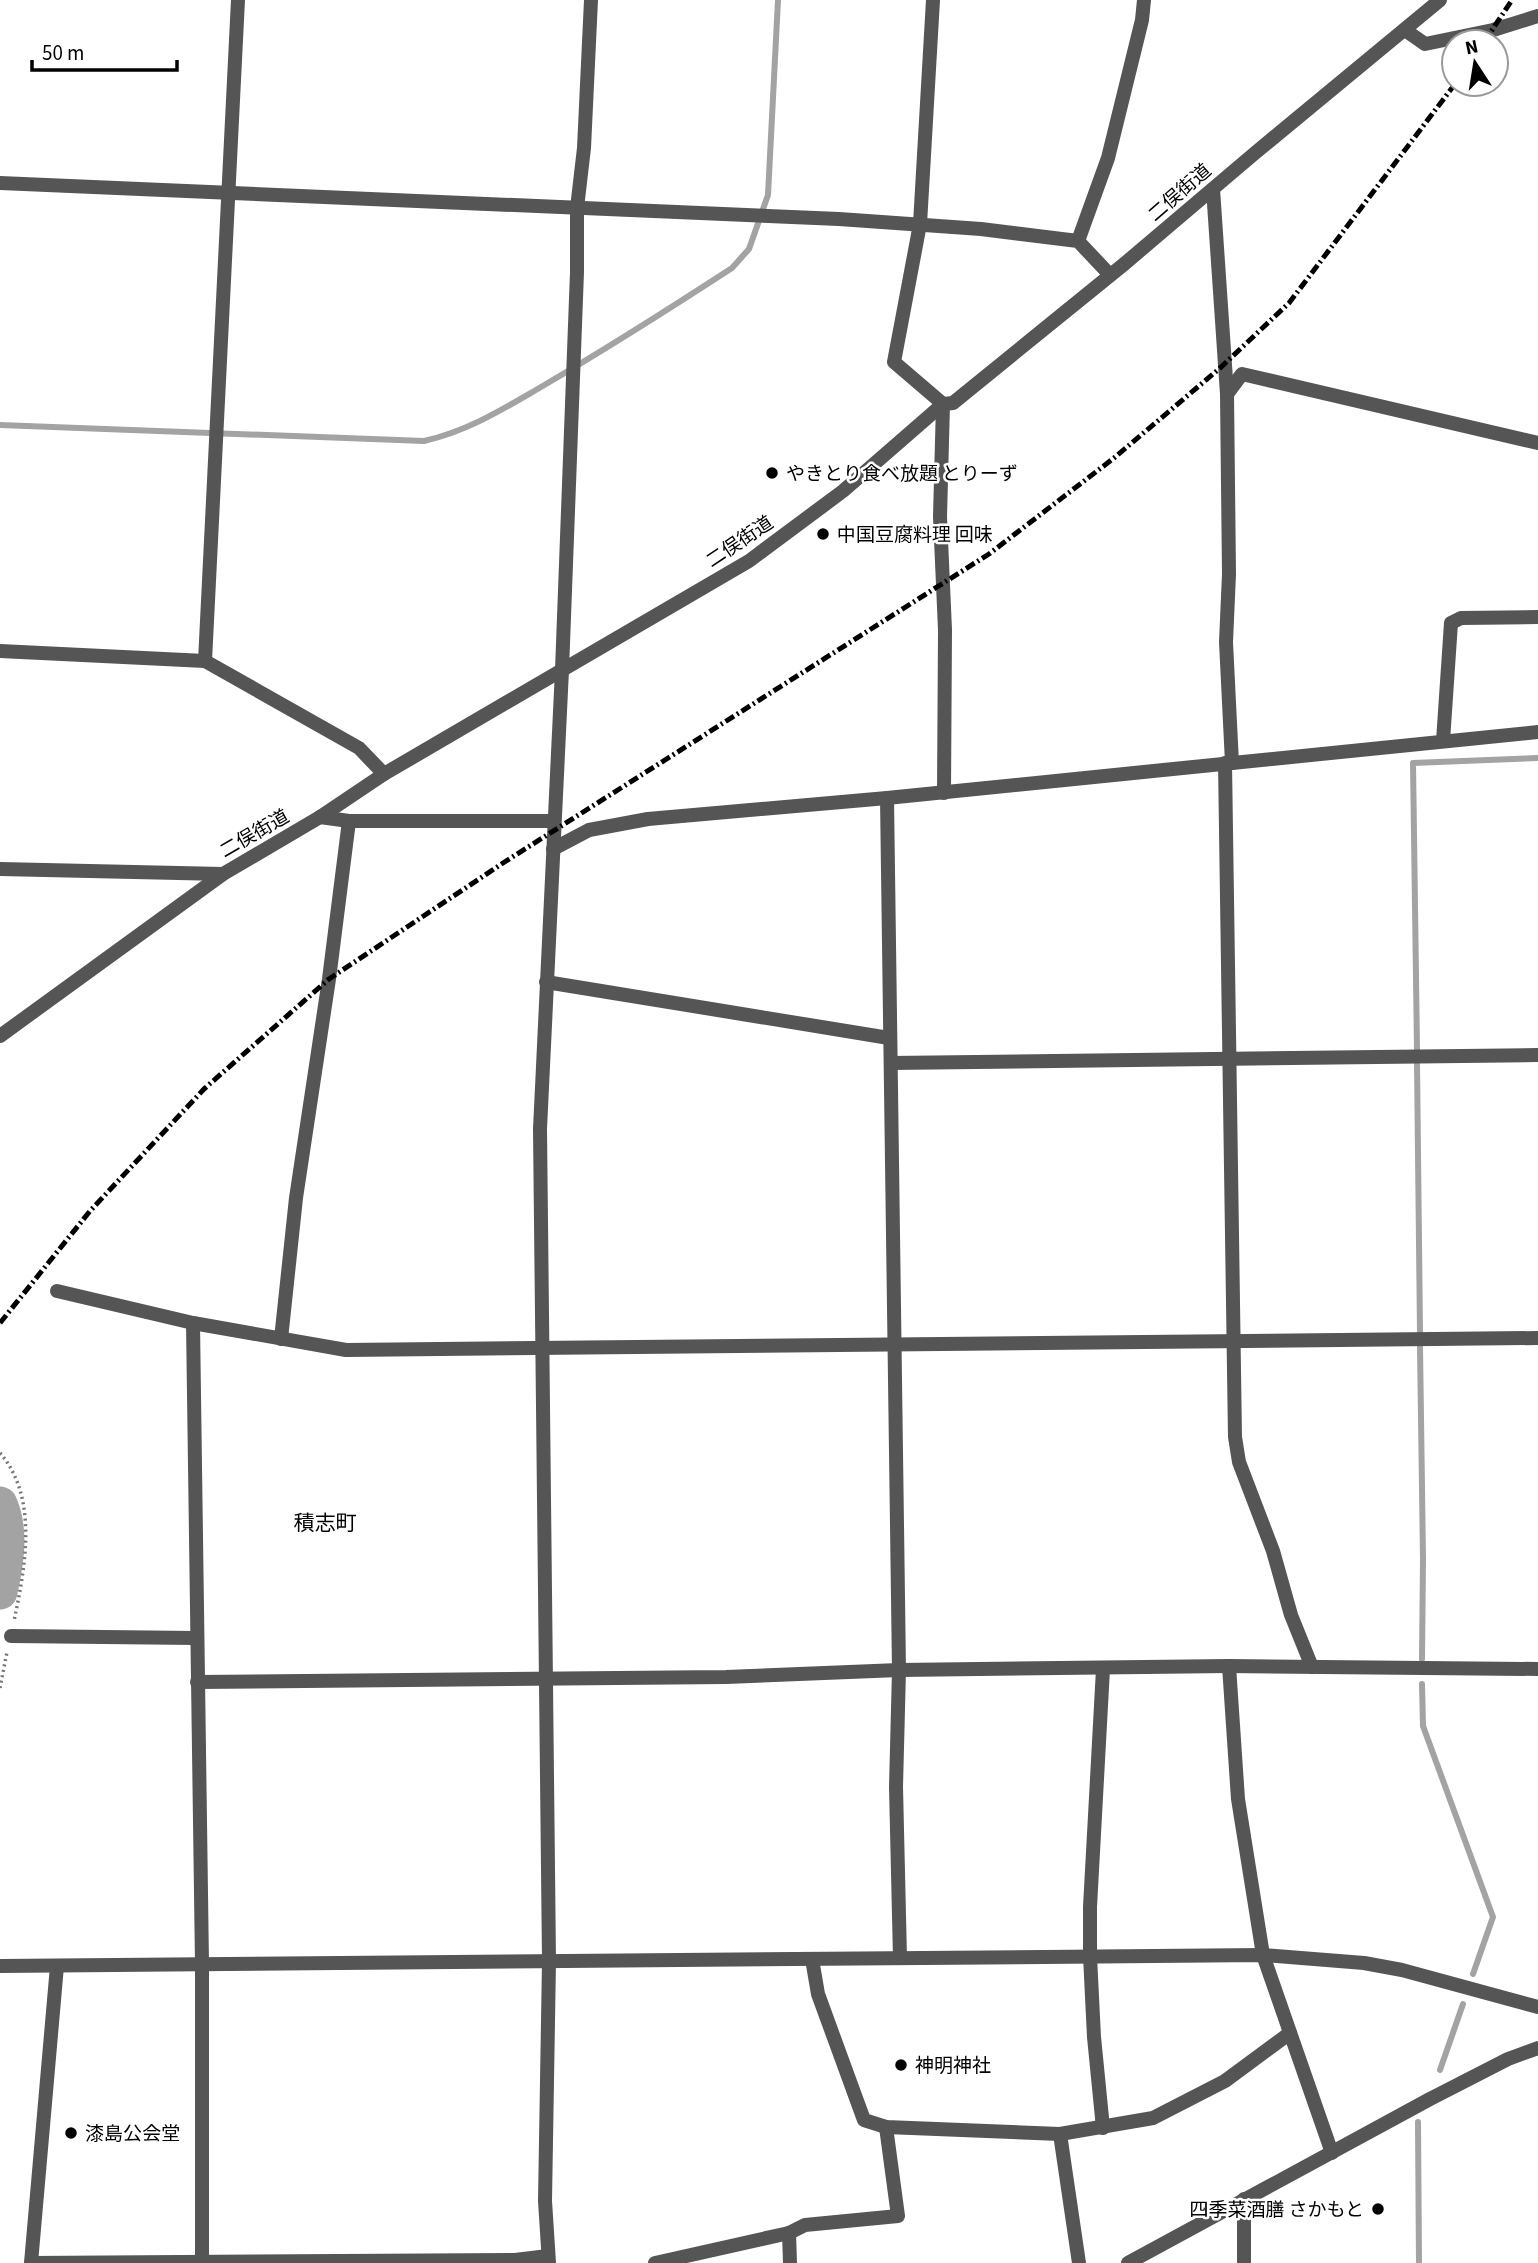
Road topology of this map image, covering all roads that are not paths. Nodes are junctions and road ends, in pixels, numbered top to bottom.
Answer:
1 (238, 0) edge
2 (591, 0) edge
3 (933, 0) edge
4 (1144, 0) edge
5 (1440, 0) edge
6 (1538, 16) edge
7 (1405, 30) junction
8 (0, 183) edge
9 (1213, 189) junction
10 (229, 194) junction
11 (577, 208) junction
12 (920, 224) junction
13 (1078, 241) junction
14 (1110, 275) junction
15 (1227, 394) junction
16 (943, 404) junction
17 (1538, 443) edge
18 (1538, 617) edge
19 (0, 651) edge
20 (205, 661) junction
21 (562, 670) junction
22 (1538, 732) edge
23 (1443, 741) junction
24 (1229, 763) junction
25 (384, 774) junction
26 (944, 793) junction
27 (887, 798) junction
28 (320, 817) junction
29 (349, 821) junction
30 (554, 821) junction
31 (553, 849) junction
32 (0, 869) edge
33 (222, 874) junction
34 (546, 982) junction
35 (0, 1036) edge
36 (889, 1038) junction
37 (1538, 1055) edge
38 (1229, 1058) junction
39 (891, 1063) junction
40 (57, 1291) dead end
41 (192, 1323) junction
42 (1538, 1338) edge
43 (281, 1339) junction
44 (1233, 1341) junction
45 (894, 1345) junction
46 (544, 1349) junction
47 (10, 1636) road end
48 (197, 1638) junction
49 (1229, 1666) junction
50 (1312, 1667) junction
51 (1103, 1669) junction
52 (1538, 1669) edge
53 (899, 1670) junction
54 (546, 1678) junction
55 (197, 1682) junction
56 (1263, 1955) junction
57 (1090, 1956) junction
58 (900, 1958) junction
59 (812, 1959) junction
60 (549, 1961) junction
61 (202, 1964) junction
62 (0, 1966) edge
63 (57, 1966) junction
64 (1538, 2007) edge
65 (1290, 2033) junction
66 (1538, 2048) edge
67 (886, 2127) junction
68 (1103, 2128) junction
69 (1060, 2134) junction
70 (1332, 2153) junction
71 (1244, 2199) junction
72 (789, 2233) junction
73 (548, 2260) edge
74 (202, 2262) edge
75 (322, 2262) edge
76 (31, 2263) edge
77 (655, 2263) edge
78 (790, 2263) edge
79 (1079, 2263) edge
80 (1128, 2263) edge
81 (1244, 2263) edge

1 - 10 street
2 - 11 street
3 - 12 street
4 - 13 street
5 - 7 street, 二俣街道
6 - 7 street
7 - 9 street, 二俣街道
8 - 10 street
9 - 14 street, 二俣街道
9 - 15 street
10 - 11 street
10 - 20 street
11 - 12 street
11 - 21 street
12 - 13 street
12 - 16 street
13 - 14 street
14 - 16 street, 二俣街道
15 - 17 street
15 - 24 street
16 - 21 street, 二俣街道
16 - 26 street
18 - 23 street
19 - 20 street
20 - 25 street
21 - 25 street, 二俣街道
21 - 30 street
22 - 23 street
23 - 24 street
24 - 26 street
24 - 38 street
25 - 28 street, 二俣街道
26 - 27 street
27 - 31 street
27 - 36 street
28 - 29 street
28 - 33 street, 二俣街道
29 - 30 street
29 - 43 street
30 - 31 street
31 - 34 street
32 - 33 street
33 - 35 street, 二俣街道
34 - 36 street
34 - 46 street
36 - 39 street
37 - 38 street
38 - 39 street
38 - 44 street
39 - 45 street
40 - 41 street
41 - 43 street
41 - 48 street
42 - 44 street
43 - 46 street
44 - 45 street
44 - 50 street
45 - 46 street
45 - 53 street
46 - 54 street
47 - 48 street
48 - 55 street
49 - 50 street
49 - 51 street
49 - 56 street
50 - 52 street
51 - 53 street
51 - 57 street
53 - 54 street
53 - 58 street
54 - 55 street
54 - 60 street
55 - 61 street
56 - 57 street
56 - 64 street
56 - 65 street
57 - 58 street
57 - 68 street
58 - 59 street
59 - 60 street
59 - 67 street
60 - 61 street
60 - 73 street
61 - 63 street
61 - 74 street
62 - 63 street
63 - 76 street
65 - 68 street
65 - 70 street
66 - 70 street
67 - 69 street
67 - 72 street
68 - 69 street
69 - 79 street
70 - 71 street
71 - 80 street
71 - 81 street
72 - 77 street
72 - 78 street
73 - 75 street
74 - 75 street
74 - 76 street

